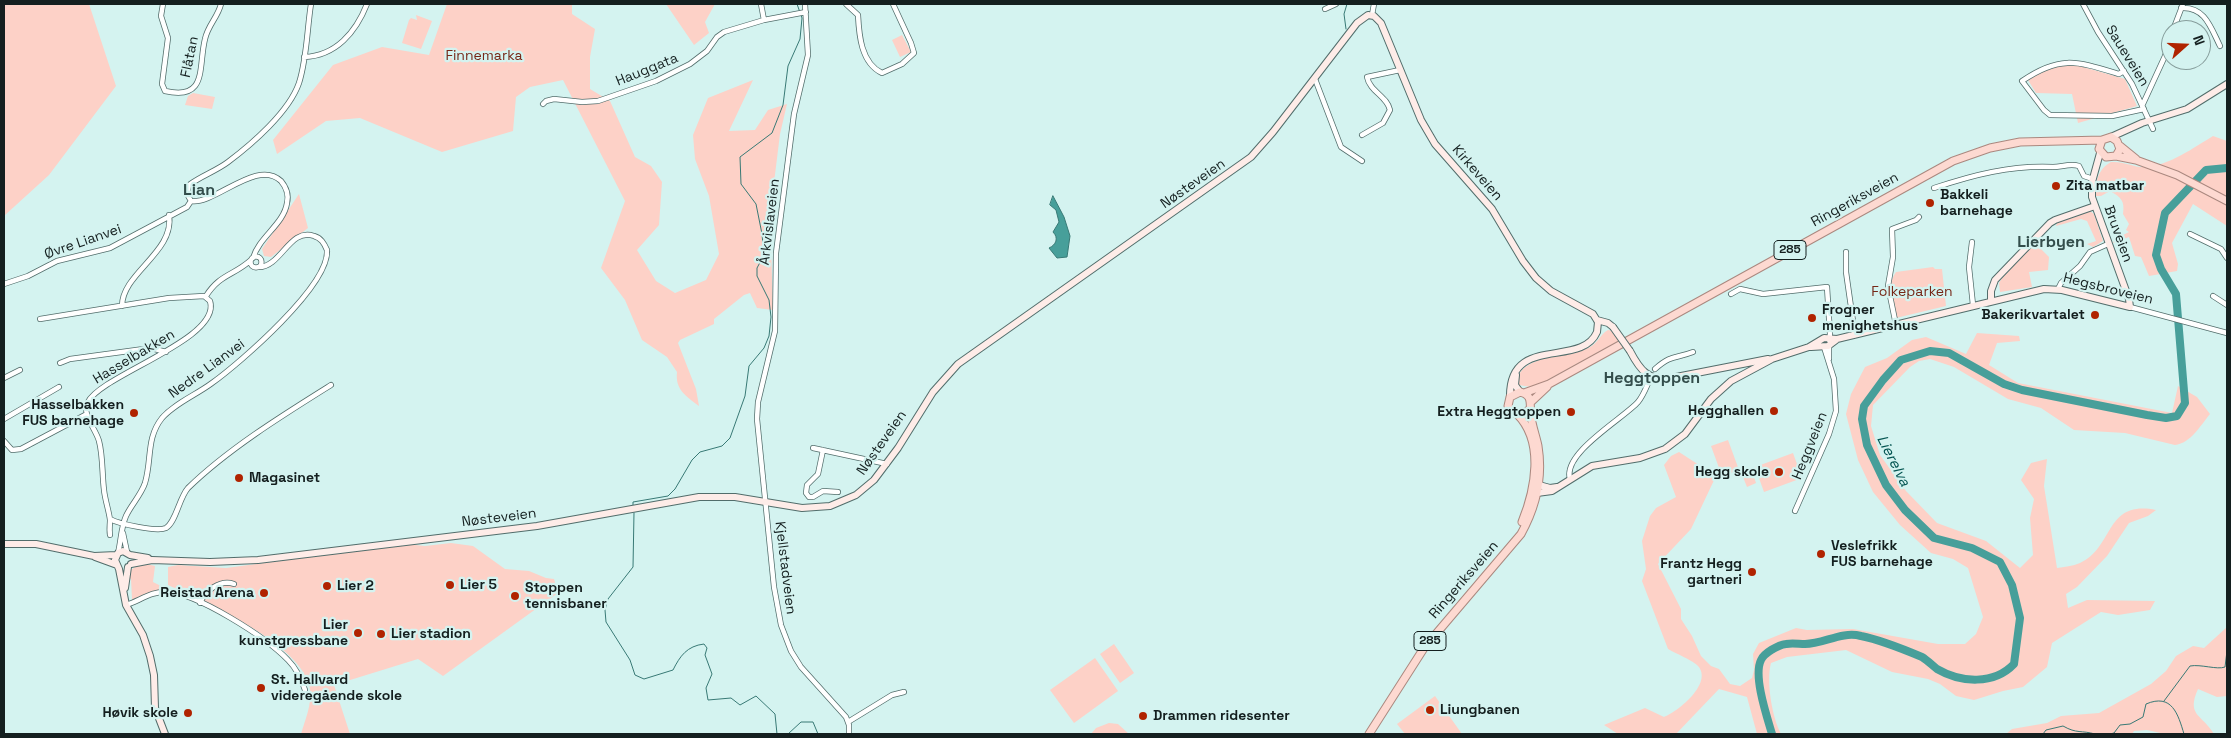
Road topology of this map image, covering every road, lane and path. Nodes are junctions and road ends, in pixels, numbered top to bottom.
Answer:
1 (163, 4) edge
2 (221, 4) edge
3 (310, 4) edge
4 (367, 4) edge
5 (761, 4) edge
6 (805, 4) edge
7 (846, 4) edge
8 (893, 4) edge
9 (1336, 4) edge
10 (1374, 4) edge
11 (2083, 4) edge
12 (2182, 5) edge
13 (1325, 9) dead end
14 (803, 12) junction
15 (1369, 15) junction
16 (764, 20) junction
17 (2177, 20) edge
18 (2220, 46) dead end
19 (304, 57) junction
20 (2161, 65) edge
21 (1400, 70) junction
22 (2124, 71) junction
23 (1314, 79) junction
24 (2227, 84) edge
25 (543, 104) dead end
26 (2143, 108) junction
27 (2148, 121) junction
28 (2132, 128) junction
29 (2152, 128) dead end
30 (1362, 135) dead end
31 (2110, 137) junction
32 (2102, 140) junction
33 (2082, 141) junction
34 (2119, 144) junction
35 (2100, 151) junction
36 (2112, 157) junction
37 (2136, 160) junction
38 (1362, 162) dead end
39 (2096, 168) junction
40 (2092, 179) junction
41 (1934, 188) dead end
42 (191, 201) junction
43 (2227, 202) edge
44 (2094, 206) junction
45 (169, 215) junction
46 (1919, 217) dead end
47 (2190, 234) dead end
48 (1972, 242) dead end
49 (2108, 244) junction
50 (260, 245) junction
51 (1846, 252) dead end
52 (2227, 258) edge
53 (252, 259) junction
54 (261, 259) junction
55 (272, 262) junction
56 (245, 266) junction
57 (256, 267) junction
58 (4, 284) edge
59 (2058, 289) junction
60 (1731, 294) dead end
61 (206, 296) junction
62 (2212, 296) dead end
63 (1995, 299) junction
64 (1973, 305) junction
65 (2227, 305) edge
66 (122, 306) junction
67 (2130, 307) junction
68 (40, 319) dead end
69 (1597, 320) junction
70 (1896, 324) junction
71 (1613, 327) junction
72 (1598, 328) junction
73 (2227, 333) edge
74 (1855, 335) junction
75 (1826, 343) junction
76 (166, 352) junction
77 (1693, 352) dead end
78 (1772, 359) junction
79 (60, 363) dead end
80 (1518, 368) junction
81 (1655, 369) dead end
82 (20, 370) dead end
83 (1651, 377) junction
84 (4, 378) edge
85 (1549, 384) junction
86 (331, 385) dead end
87 (59, 387) dead end
88 (1522, 392) junction
89 (1510, 397) junction
90 (1530, 406) junction
91 (87, 414) junction
92 (1517, 414) junction
93 (4, 419) edge
94 (4, 441) edge
95 (813, 448) dead end
96 (823, 450) junction
97 (887, 464) junction
98 (1570, 479) junction
99 (1536, 488) junction
100 (838, 492) dead end
101 (766, 502) junction
102 (1796, 511) dead end
103 (110, 519) junction
104 (123, 524) junction
105 (122, 532) junction
106 (110, 535) dead end
107 (4, 544) edge
108 (117, 554) junction
109 (129, 554) junction
110 (94, 556) junction
111 (152, 560) junction
112 (118, 566) junction
113 (130, 566) junction
114 (234, 584) dead end
115 (123, 594) junction
116 (200, 603) junction
117 (126, 604) junction
118 (305, 690) dead end
119 (904, 692) dead end
120 (848, 722) junction
121 (165, 734) edge
122 (849, 734) edge
123 (1369, 734) edge

1 - 2 street, Flåtan
3 - 19 street
4 - 19 street
5 - 16 street
6 - 14 street, Årkvislaveien
7 - 8 street
9 - 13 street
10 - 15 street
11 - 22 street, Saueveien
12 - 17 street
12 - 18 street
14 - 16 street, Hauggata
14 - 101 street, Årkvislaveien
15 - 21 main road, Kirkeveien
15 - 23 main road, Nøsteveien
16 - 25 street, Hauggata
19 - 42 street
20 - 26 street
21 - 30 street
21 - 69 main road, Kirkeveien
22 - 26 street, Saueveien
22 - 26 street
23 - 38 street
23 - 97 main road, Nøsteveien
24 - 27 main road
26 - 27 street, Saueveien
27 - 28 main road
27 - 29 street, Saueveien
28 - 31 main road
28 - 34 main road
31 - 32 main road, Ringeriksveien / 285
31 - 34 main road, 285
32 - 33 main road, Ringeriksveien / 285
32 - 35 main road
33 - 35 main road, Ringeriksveien / 285
33 - 85 main road, Ringeriksveien / 285
34 - 36 main road
34 - 37 main road, 285
35 - 36 main road, Ringeriksveien / 285
35 - 39 main road, Bruveien
36 - 37 main road, Ringeriksveien / 285
36 - 39 main road
37 - 43 main road, 285
39 - 40 main road, Bruveien
40 - 41 street
40 - 44 main road, Bruveien
42 - 45 street, Øvre Lianvei
42 - 50 street, Øvre Lianvei
44 - 49 main road, Bruveien
44 - 63 main road
45 - 58 street, Øvre Lianvei
45 - 66 street
46 - 70 street
47 - 52 street
48 - 64 street
49 - 59 street
49 - 67 main road, Bruveien
50 - 53 street
50 - 54 street
51 - 74 street
53 - 54 street
53 - 56 street
53 - 57 street
54 - 55 street
54 - 57 street
55 - 57 street, Nedre Lianvei
55 - 104 street, Nedre Lianvei
56 - 57 street
56 - 61 street
59 - 63 main road, Hegsbroveien
59 - 67 main road, Hegsbroveien
60 - 75 street
61 - 66 street
61 - 76 street, Hasselbakken
62 - 65 street
63 - 64 main road, Hegsbroveien
64 - 70 main road, Hegsbroveien
66 - 68 street
67 - 73 street, Hegsbroveien
69 - 71 main road, Kirkeveien
69 - 72 main road
70 - 74 main road, Hegsbroveien
71 - 72 main road
71 - 83 main road, bridge
72 - 80 main road
74 - 75 main road, Hegsbroveien
75 - 78 main road, Hegsbroveien
75 - 102 street, Heggveien
76 - 79 street
76 - 91 street, Hasselbakken
77 - 81 street
78 - 83 main road
78 - 98 main road, Hegsbroveien
80 - 88 main road
80 - 89 main road
82 - 84 street
83 - 98 street
85 - 88 main road, Ringeriksveien / 285
85 - 90 main road, Ringeriksveien / 285
86 - 104 street
87 - 93 street
88 - 89 main road, 285
88 - 90 main road, 285
89 - 92 main road, 285
90 - 92 main road, 285
90 - 99 main road, Ringeriksveien / 285
91 - 94 street
91 - 103 street
92 - 99 main road, Ringeriksveien / 285
95 - 96 street
96 - 97 street
96 - 100 street
97 - 101 main road, Nøsteveien
98 - 99 main road, Hegsbroveien
99 - 123 main road, Ringeriksveien / 285
101 - 111 main road, Nøsteveien
101 - 120 street, Kjellstadveien
103 - 104 street
103 - 106 street
104 - 105 street, Nedre Lianvei
105 - 108 street, Nedre Lianvei
105 - 109 street, Nedre Lianvei
107 - 110 main road
108 - 109 main road
108 - 110 main road
108 - 112 main road
109 - 111 main road, Nøsteveien
109 - 113 main road
110 - 112 main road
111 - 113 main road, Nøsteveien
112 - 113 main road
112 - 115 main road
113 - 115 main road
114 - 116 street
115 - 117 main road
116 - 117 street
116 - 118 street
117 - 121 main road
119 - 120 street
120 - 122 street

